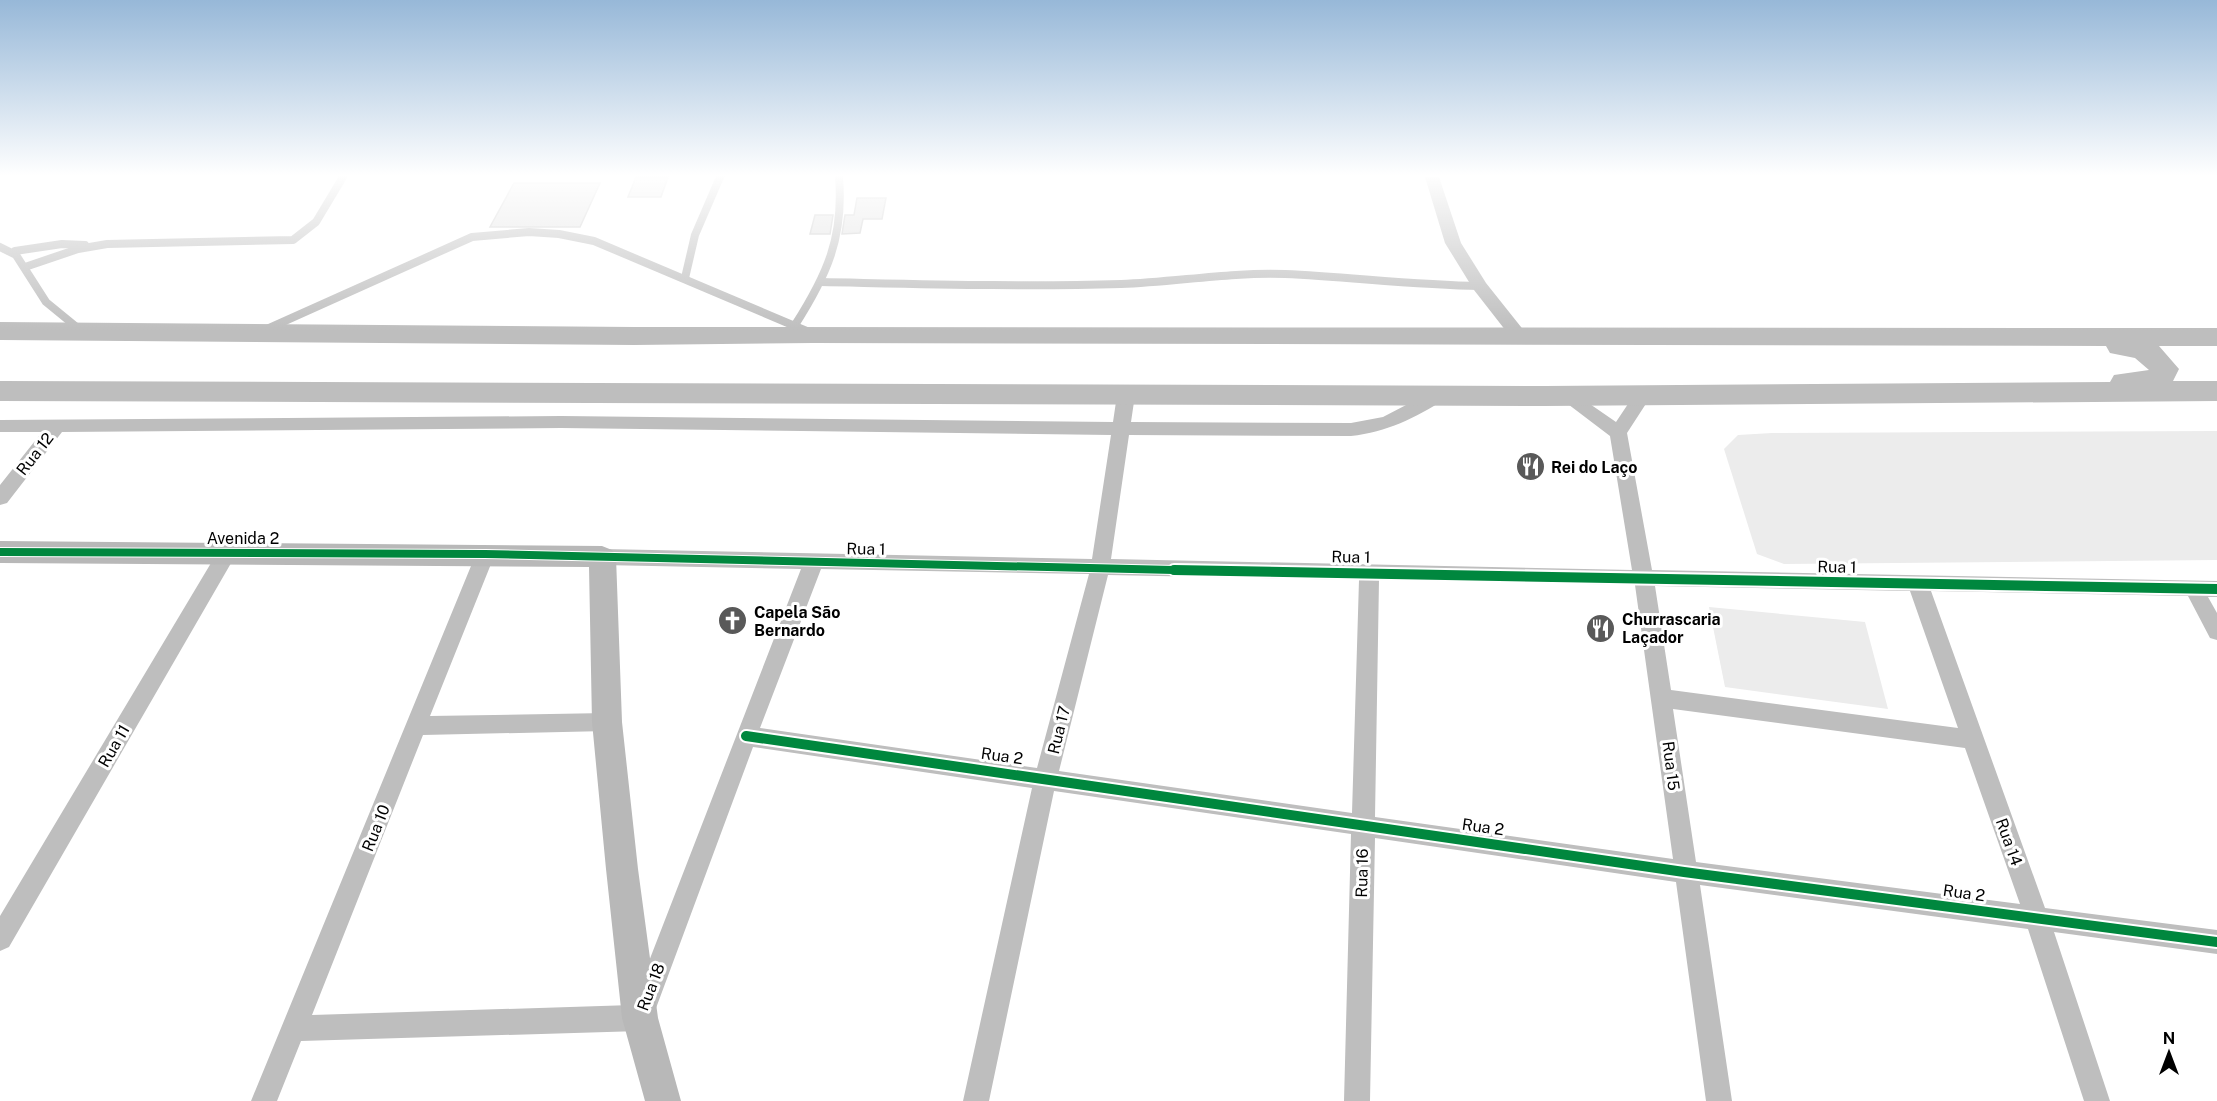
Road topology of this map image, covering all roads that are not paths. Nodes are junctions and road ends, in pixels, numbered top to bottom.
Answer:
1 (309, 228) edge
2 (699, 228) edge
3 (840, 228) edge
4 (1448, 228) edge
5 (94, 246) junction
6 (0, 247) edge
7 (15, 251) junction
8 (26, 267) junction
9 (685, 278) junction
10 (821, 282) junction
11 (1480, 286) junction
12 (804, 329) junction
13 (0, 330) edge
14 (81, 330) junction
15 (262, 331) junction
16 (1519, 336) junction
17 (2217, 337) edge
18 (1917, 338) junction
19 (0, 391) edge
20 (1966, 392) junction
21 (2217, 392) edge
22 (1126, 395) junction
23 (1439, 395) junction
24 (1564, 395) junction
25 (1642, 396) junction
26 (0, 426) edge
27 (57, 426) junction
28 (1121, 428) junction
29 (1618, 433) junction
30 (0, 498) edge
31 (0, 552) edge
32 (227, 553) junction
33 (485, 554) junction
34 (602, 558) junction
35 (813, 563) junction
36 (1100, 569) junction
37 (1369, 573) junction
38 (1644, 579) junction
39 (1918, 584) junction
40 (2194, 589) junction
41 (2217, 589) edge
42 (2217, 632) edge
43 (1662, 698) junction
44 (607, 722) junction
45 (418, 726) junction
46 (746, 736) junction
47 (1971, 740) junction
48 (1046, 777) junction
49 (1364, 824) junction
50 (1684, 872) junction
51 (2037, 918) junction
52 (0, 939) edge
53 (2217, 942) edge
54 (640, 1018) junction
55 (294, 1029) junction
56 (264, 1101) edge
57 (663, 1101) edge
58 (976, 1101) edge
59 (1357, 1101) edge
60 (1719, 1101) edge
61 (2097, 1101) edge

1 - 5 lane
2 - 9 lane
3 - 10 lane
4 - 11 street
5 - 7 lane
5 - 8 lane
6 - 7 lane
7 - 8 lane
8 - 14 lane
9 - 12 lane
9 - 15 lane
10 - 11 lane
10 - 12 lane
11 - 16 street
12 - 15 highway
12 - 16 highway
13 - 14 highway
14 - 15 highway
16 - 18 highway
17 - 18 highway
18 - 20 highway
19 - 22 highway
20 - 21 highway
20 - 25 highway
22 - 23 highway
22 - 28 street, Rua 17
23 - 24 highway
23 - 28 street
24 - 25 highway
24 - 29 street
25 - 29 street
26 - 27 street, Rua 12
27 - 28 street
27 - 30 street, Rua 12
28 - 36 street, Rua 17
29 - 38 street, Rua 15
31 - 32 street, Avenida 2
32 - 33 street, Avenida 2
32 - 52 street, Rua 11
33 - 34 street, Rua 1
33 - 45 street, Rua 10
34 - 35 street, Rua 1
34 - 44 street, Rua 18
35 - 36 street, Rua 1
35 - 46 street, Rua 18
36 - 37 street, Rua 1
36 - 48 street, Rua 17
37 - 38 street, Rua 1
37 - 49 street, Rua 16
38 - 39 street, Rua 1
38 - 43 street, Rua 15
39 - 40 street, Rua 1
39 - 47 street, Rua 14
40 - 41 street, Rua 1
40 - 42 street
43 - 47 street
43 - 50 street, Rua 15
44 - 45 street
44 - 54 street, Rua 18
45 - 55 street, Rua 10
46 - 48 street, Rua 2
46 - 54 street, Rua 18
47 - 51 street, Rua 14
48 - 49 street, Rua 2
48 - 58 street, Rua 17
49 - 50 street, Rua 2
49 - 59 street, Rua 16
50 - 51 street, Rua 2
50 - 60 street, Rua 15
51 - 53 street, Rua 2
51 - 61 street, Rua 14
54 - 55 street
54 - 57 street
55 - 56 street, Rua 10

